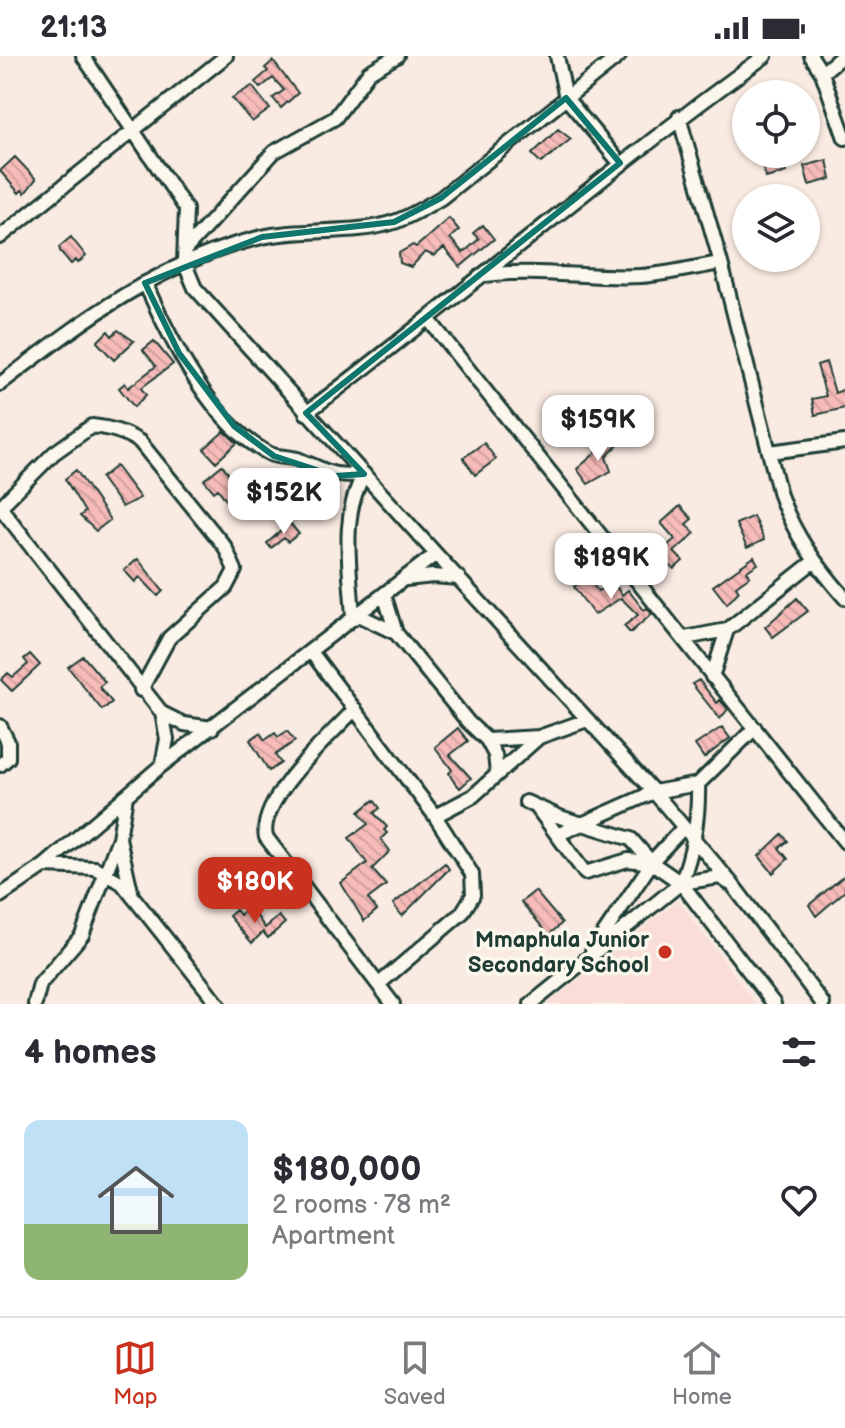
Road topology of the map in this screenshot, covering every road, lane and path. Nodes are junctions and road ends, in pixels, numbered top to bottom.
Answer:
1 (83, 56) edge
2 (226, 56) edge
3 (397, 56) edge
4 (557, 56) edge
5 (619, 56) edge
6 (765, 56) edge
7 (811, 56) edge
8 (842, 56) edge
9 (822, 73) junction
10 (566, 98) junction
11 (679, 117) junction
12 (133, 131) junction
13 (845, 138) edge
14 (620, 163) junction
15 (0, 237) edge
16 (185, 255) junction
17 (721, 263) junction
18 (482, 275) junction
19 (145, 283) junction
20 (429, 320) junction
21 (0, 384) edge
22 (306, 413) junction
23 (845, 442) edge
24 (770, 452) junction
25 (364, 474) junction
26 (0, 507) edge
27 (436, 554) junction
28 (813, 562) junction
29 (459, 578) junction
30 (403, 580) junction
31 (384, 594) junction
32 (845, 598) edge
33 (356, 617) junction
34 (727, 630) junction
35 (396, 633) junction
36 (685, 638) junction
37 (312, 653) junction
38 (712, 677) junction
39 (141, 690) junction
40 (355, 709) junction
41 (162, 713) junction
42 (587, 720) junction
43 (0, 726) edge
44 (212, 728) junction
45 (755, 728) junction
46 (539, 737) junction
47 (487, 740) junction
48 (0, 765) edge
49 (162, 765) junction
50 (497, 773) junction
51 (698, 784) junction
52 (654, 792) junction
53 (126, 795) junction
54 (435, 816) junction
55 (582, 824) junction
56 (683, 828) junction
57 (557, 835) junction
58 (119, 838) junction
59 (694, 842) junction
60 (845, 842) edge
61 (652, 863) junction
62 (44, 866) junction
63 (106, 873) junction
64 (681, 883) junction
65 (732, 884) junction
66 (131, 891) junction
67 (0, 896) edge
68 (585, 961) junction
69 (379, 984) junction
70 (35, 1004) edge
71 (218, 1004) edge
72 (393, 1004) edge
73 (531, 1004) edge
74 (774, 1004) edge
75 (823, 1004) edge

1 - 12 street
2 - 12 street
3 - 16 street
4 - 10 street
5 - 10 street
6 - 11 street
7 - 9 street
8 - 9 street
9 - 13 street
10 - 14 street
10 - 16 street
11 - 14 street
11 - 17 street
12 - 15 street
12 - 16 street
14 - 18 street
16 - 19 street
16 - 22 street
17 - 18 street
17 - 24 street
18 - 20 street
19 - 21 street
19 - 25 street
20 - 22 street
20 - 36 street
22 - 25 street
23 - 24 street
24 - 28 street
25 - 27 street
25 - 33 street
26 - 39 street
26 - 39 street
27 - 29 street
27 - 30 street
28 - 32 street
28 - 34 street
29 - 30 street
29 - 42 street
30 - 31 street
31 - 33 street
31 - 35 street
33 - 35 street
33 - 37 street
34 - 36 street
34 - 38 street
35 - 47 street
36 - 38 street
37 - 40 street
37 - 44 street
38 - 45 street
39 - 41 street
40 - 54 street
40 - 69 street
41 - 44 street
41 - 49 street
42 - 46 street
42 - 52 street
43 - 48 street
44 - 49 street
45 - 51 street
45 - 60 street
46 - 47 street
46 - 50 street
47 - 50 street
49 - 53 street
50 - 54 street
51 - 52 street
51 - 59 street
52 - 55 street
52 - 56 street
53 - 58 street
53 - 62 street
54 - 69 street
55 - 57 street
55 - 57 street
55 - 61 street
56 - 59 street
56 - 61 street
57 - 61 street
58 - 63 street
58 - 66 street
59 - 64 street
59 - 65 street
61 - 64 street
61 - 68 street
62 - 63 street
62 - 67 street
63 - 66 street
63 - 70 street
64 - 65 street
64 - 68 street
64 - 74 street
65 - 75 street
66 - 71 street
68 - 73 street
69 - 72 street

